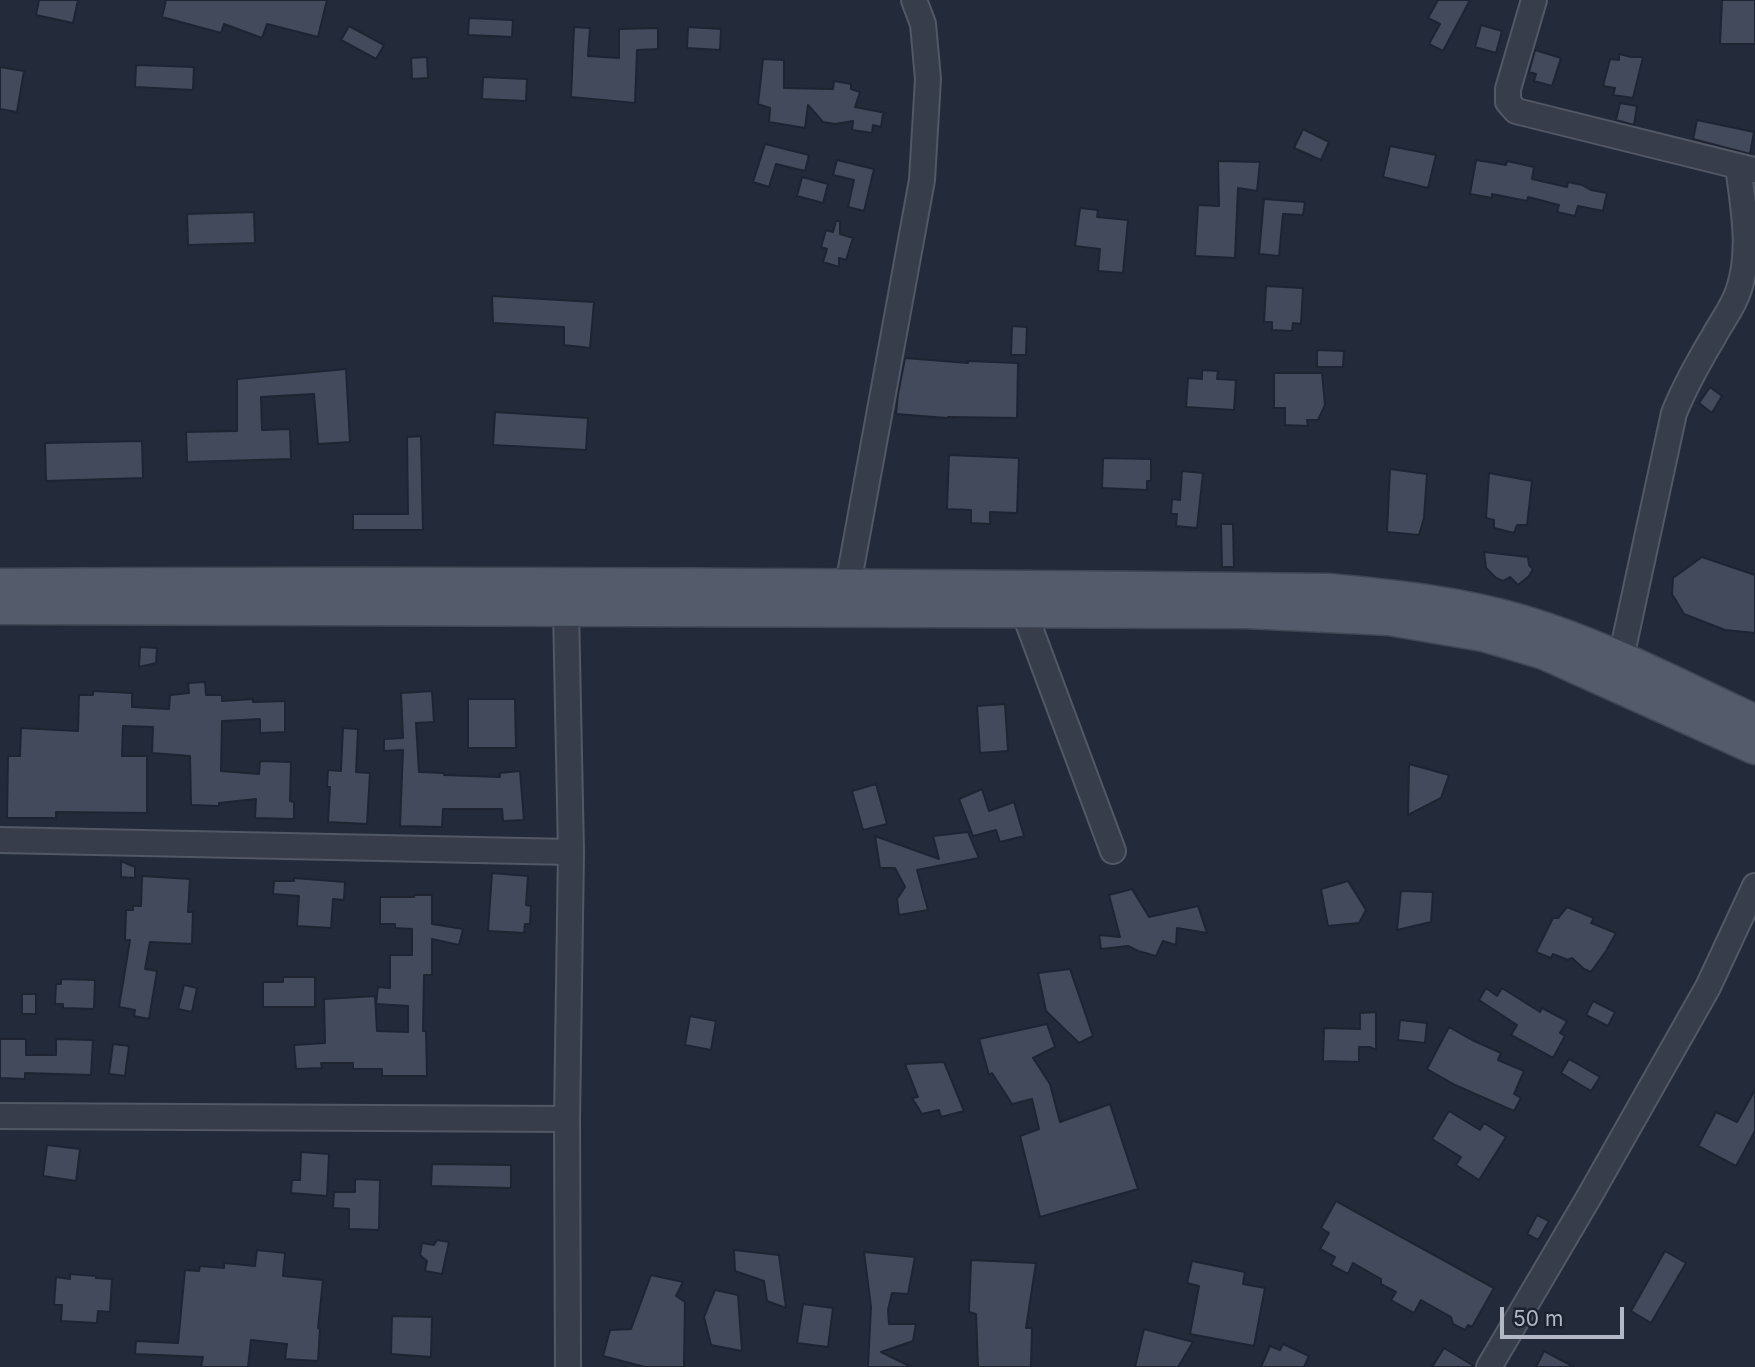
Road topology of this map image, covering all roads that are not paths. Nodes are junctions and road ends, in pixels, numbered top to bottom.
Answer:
1 (914, 0) edge
2 (1534, 0) edge
3 (1746, 168) edge
4 (0, 585) edge
5 (848, 585) junction
6 (1024, 599) junction
7 (0, 608) edge
8 (566, 610) junction
9 (1620, 659) junction
10 (1755, 721) edge
11 (1755, 748) edge
12 (0, 840) edge
13 (1113, 851) dead end
14 (571, 852) junction
15 (1755, 886) edge
16 (0, 1116) edge
17 (567, 1119) junction
18 (568, 1367) edge
19 (1489, 1367) edge

1 - 5 street
2 - 3 street
3 - 9 street
4 - 5 main road
5 - 6 main road
6 - 8 main road
6 - 9 main road
6 - 11 main road
6 - 13 street
7 - 8 main road
8 - 14 street
9 - 10 main road
12 - 14 street
14 - 17 street
15 - 19 street
16 - 17 street
17 - 18 street

